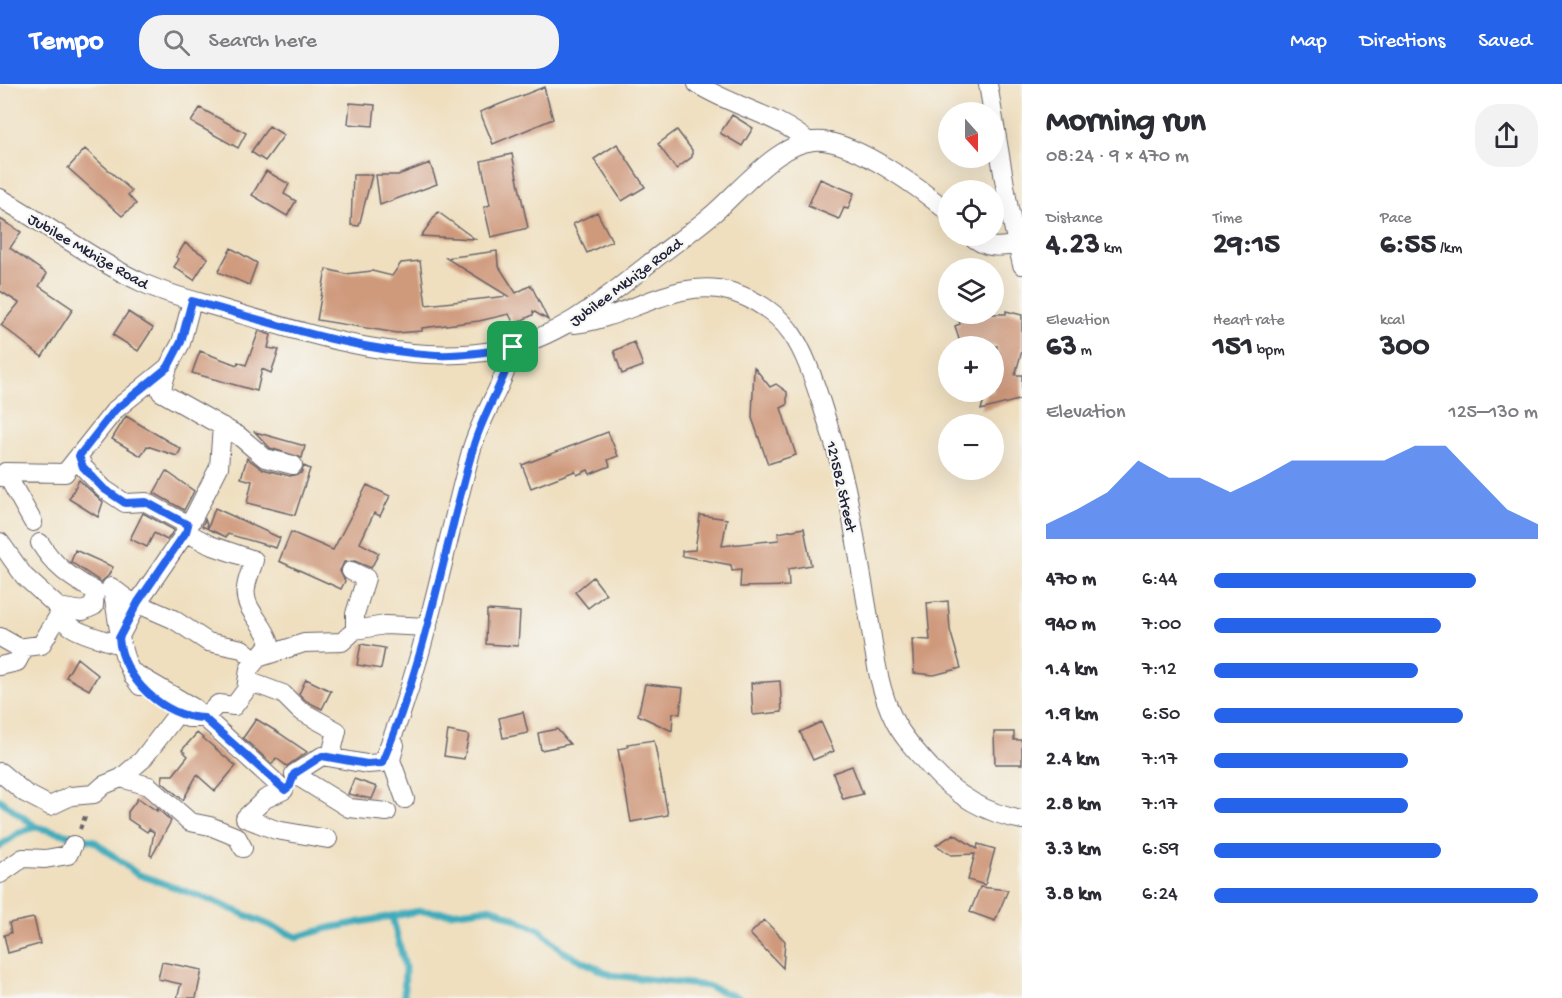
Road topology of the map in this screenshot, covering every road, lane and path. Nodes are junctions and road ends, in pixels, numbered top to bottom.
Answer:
1 (697, 84) edge
2 (988, 84) edge
3 (809, 142) junction
4 (0, 198) edge
5 (938, 203) edge
6 (1018, 244) junction
7 (1004, 245) edge
8 (1022, 265) edge
9 (192, 301) junction
10 (567, 325) junction
11 (513, 347) junction
12 (168, 367) junction
13 (222, 426) junction
14 (79, 456) junction
15 (293, 465) dead end
16 (3, 475) edge
17 (33, 522) dead end
18 (187, 529) junction
19 (0, 542) edge
20 (40, 543) dead end
21 (351, 571) dead end
22 (103, 589) junction
23 (138, 602) junction
24 (58, 611) junction
25 (428, 627) junction
26 (356, 630) junction
27 (0, 637) edge
28 (119, 641) junction
29 (23, 650) junction
30 (257, 659) junction
31 (0, 666) edge
32 (133, 677) junction
33 (248, 681) junction
34 (178, 713) junction
35 (401, 717) junction
36 (204, 718) junction
37 (327, 757) junction
38 (0, 772) edge
39 (294, 774) junction
40 (121, 778) junction
41 (285, 790) junction
42 (405, 799) dead end
43 (387, 812) dead end
44 (1022, 820) edge
45 (328, 839) dead end
46 (73, 844) dead end
47 (243, 848) dead end
48 (0, 874) edge

1 - 3 street
2 - 6 street
3 - 5 street, Jubilee Mkhize Road
3 - 10 street, Jubilee Mkhize Road
4 - 9 street, Jubilee Mkhize Road
6 - 7 street
6 - 8 street
9 - 11 street, Jubilee Mkhize Road
9 - 12 street
10 - 11 street, Jubilee Mkhize Road
10 - 44 street, 121582 Street
11 - 25 street
12 - 13 street
12 - 14 street
13 - 15 street
13 - 18 street
14 - 16 street
14 - 18 street
16 - 17 street
18 - 23 street
18 - 30 street
19 - 24 street
20 - 22 street
21 - 26 street
22 - 23 street
22 - 24 street
22 - 28 street
23 - 28 street
23 - 30 street
24 - 28 street
24 - 29 street
25 - 26 street
25 - 35 street
26 - 30 street
27 - 29 street
28 - 32 street
29 - 31 street
30 - 33 street
32 - 34 street
32 - 36 street
33 - 36 street
33 - 37 street
34 - 36 street
34 - 40 street
35 - 37 street
35 - 42 street
36 - 41 street
37 - 39 street
38 - 40 street
39 - 41 street
39 - 43 street
40 - 47 street
41 - 45 street
46 - 48 street

